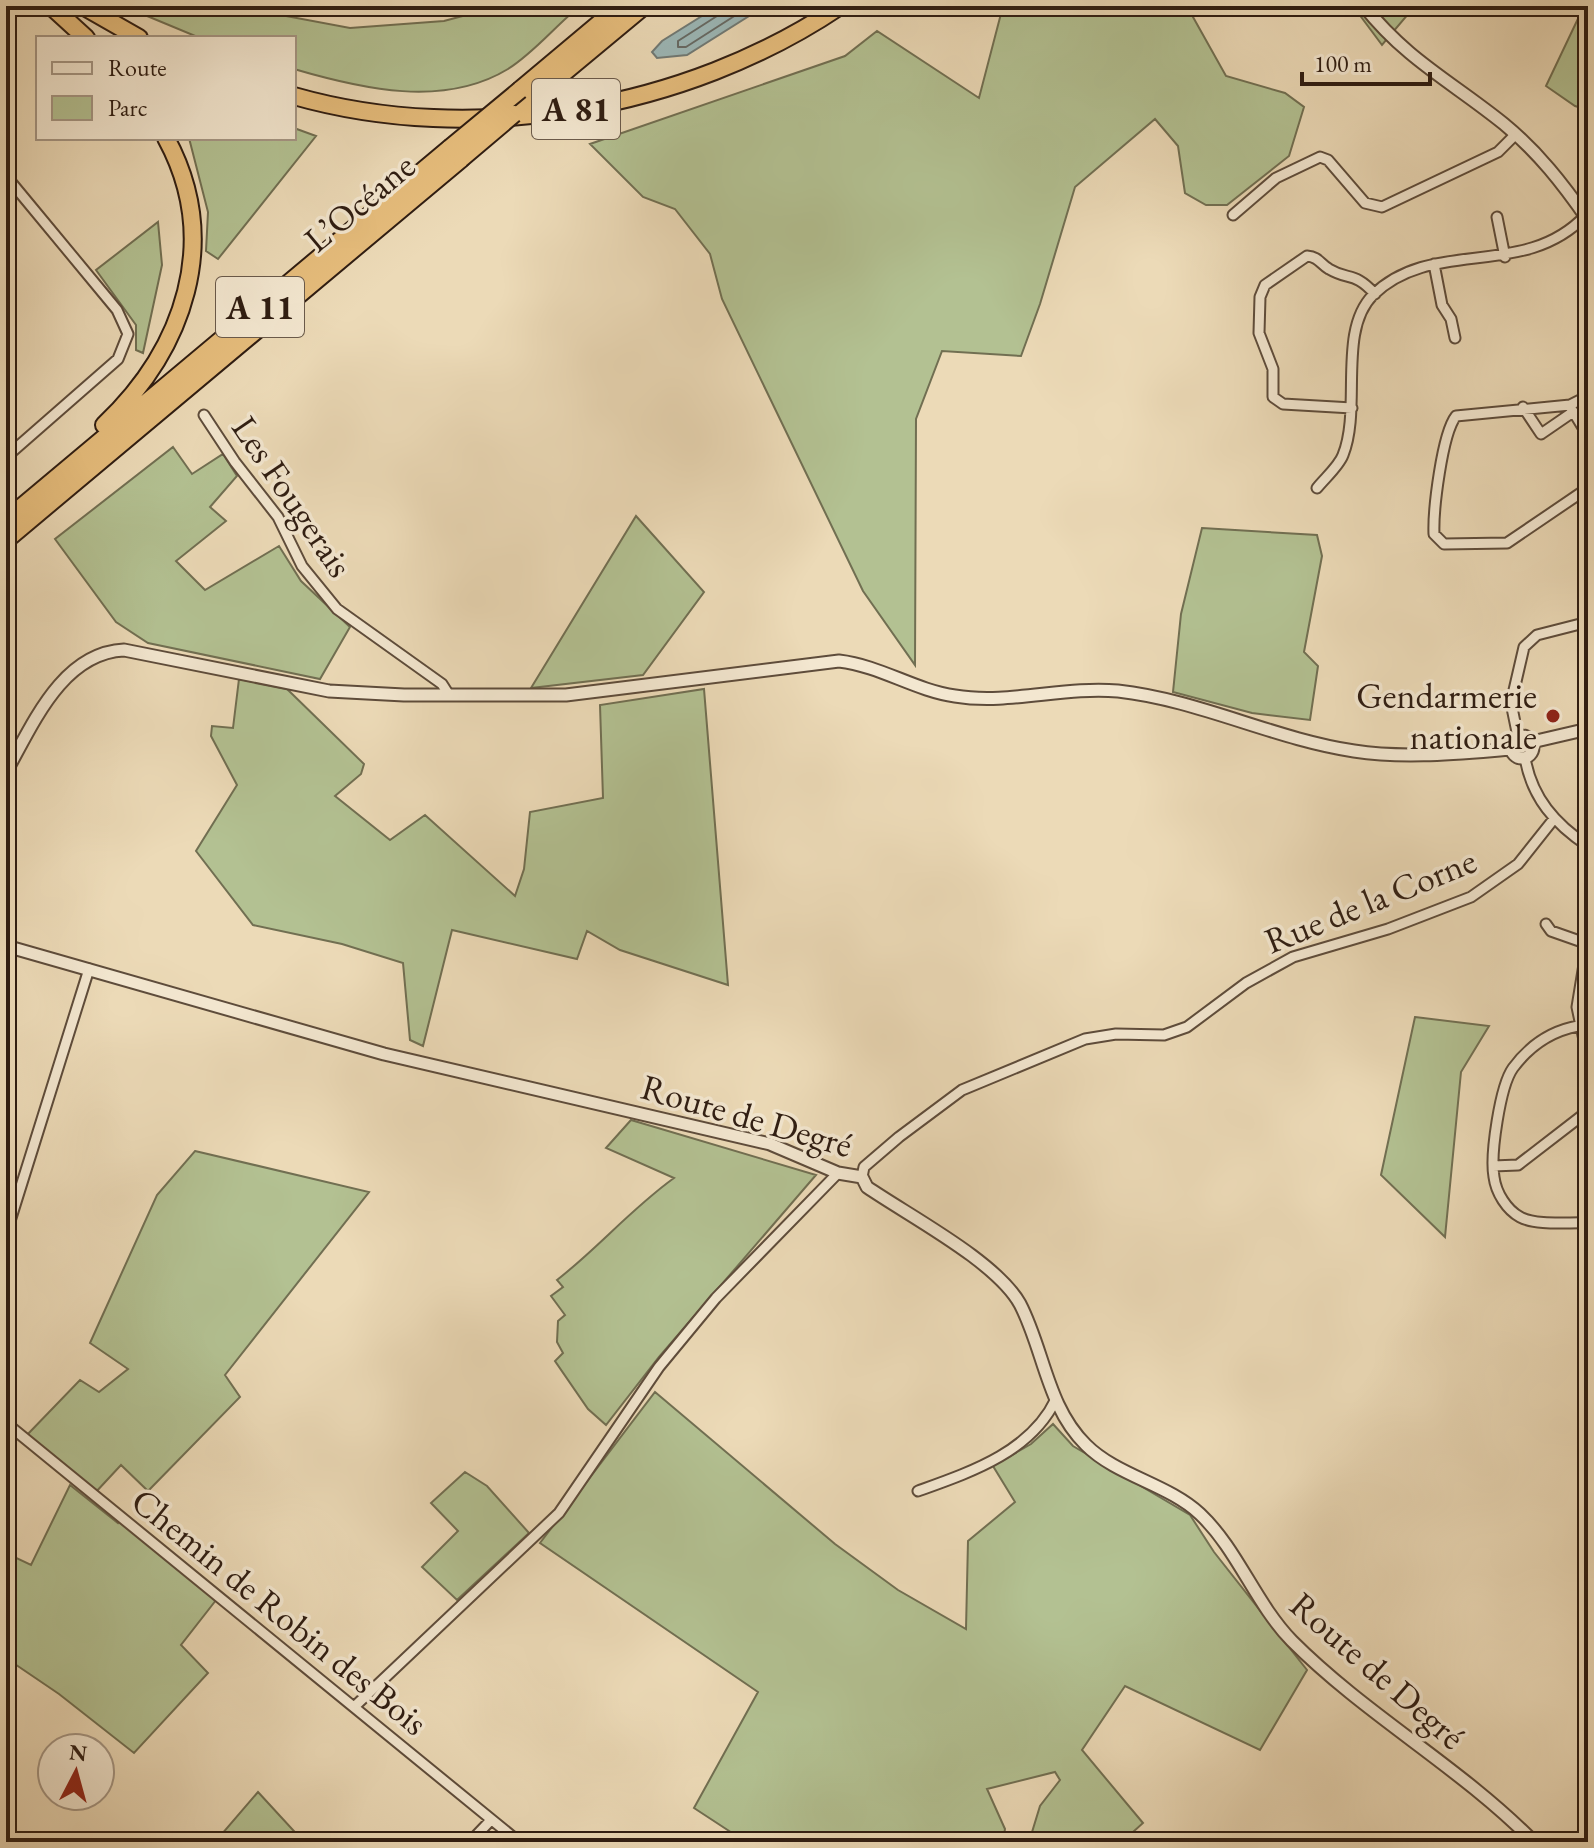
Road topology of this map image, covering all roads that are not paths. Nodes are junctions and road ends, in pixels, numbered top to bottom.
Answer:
1 (51, 6) edge
2 (83, 6) edge
3 (620, 6) edge
4 (644, 6) edge
5 (658, 6) edge
6 (840, 6) edge
7 (1364, 6) edge
8 (84, 36) edge
9 (136, 36) edge
10 (601, 42) junction
11 (525, 95) junction
12 (296, 96) edge
13 (1516, 134) junction
14 (167, 140) edge
15 (456, 154) junction
16 (6, 176) edge
17 (1233, 215) dead end
18 (1497, 217) dead end
19 (1587, 218) edge
20 (1505, 257) junction
21 (1434, 264) junction
22 (1375, 294) junction
23 (1455, 338) dead end
24 (1588, 396) edge
25 (1523, 407) junction
26 (1352, 408) junction
27 (1571, 408) junction
28 (204, 415) dead end
29 (1588, 436) edge
30 (6, 457) edge
31 (69, 466) junction
32 (1317, 488) dead end
33 (1588, 488) edge
34 (6, 520) edge
35 (6, 540) edge
36 (1588, 622) edge
37 (449, 695) junction
38 (1588, 729) edge
39 (1518, 737) junction
40 (1532, 742) junction
41 (1512, 749) junction
42 (1525, 758) junction
43 (6, 772) edge
44 (1553, 820) junction
45 (1588, 846) edge
46 (1546, 924) dead end
47 (1588, 942) edge
48 (6, 946) edge
49 (89, 969) junction
50 (1578, 1026) junction
51 (1588, 1059) edge
52 (1588, 1111) edge
53 (1493, 1166) junction
54 (838, 1173) junction
55 (862, 1177) junction
56 (1588, 1223) edge
57 (6, 1234) edge
58 (1056, 1399) junction
59 (6, 1423) edge
60 (918, 1491) dead end
61 (354, 1707) junction
62 (491, 1820) junction
63 (470, 1842) edge
64 (519, 1842) edge
65 (1534, 1842) edge

1 - 8 highway
2 - 9 highway
3 - 11 highway, L’Océane / A 11
4 - 10 highway, L’Océane / A 11
5 - 10 highway
6 - 12 highway, A 81
7 - 13 street
10 - 11 highway, L’Océane / A 11
11 - 15 highway, L’Océane / A 11, bridge
13 - 17 street
13 - 19 street
14 - 31 highway
15 - 31 highway, L’Océane / A 11
15 - 35 highway, L’Océane / A 11
16 - 30 street
18 - 20 street
19 - 20 street
20 - 21 street
21 - 22 street
21 - 23 street
22 - 26 street
22 - 26 street
24 - 27 street
25 - 27 street
25 - 27 street
25 - 33 street
26 - 32 street
27 - 29 street
28 - 37 street, Les Fougerais
31 - 34 highway, L’Océane / A 11
36 - 39 street
37 - 41 street
37 - 43 street
38 - 40 street
39 - 40 street
39 - 41 street
40 - 42 street
41 - 42 street
42 - 44 street
44 - 45 street
44 - 55 street, Rue de la Corne
46 - 47 street
47 - 50 street
48 - 49 street, Route de Degré
49 - 54 street, Route de Degré
49 - 57 street
50 - 51 street
50 - 53 street
52 - 53 street
53 - 56 street
54 - 55 street, Route de Degré
54 - 61 street
55 - 58 street, Route de Degré
58 - 60 street
58 - 65 street, Route de Degré
59 - 61 street, Chemin de Robin des Bois
61 - 62 street, Chemin de Robin des Bois
62 - 63 street
62 - 64 street, Chemin de Robin des Bois

